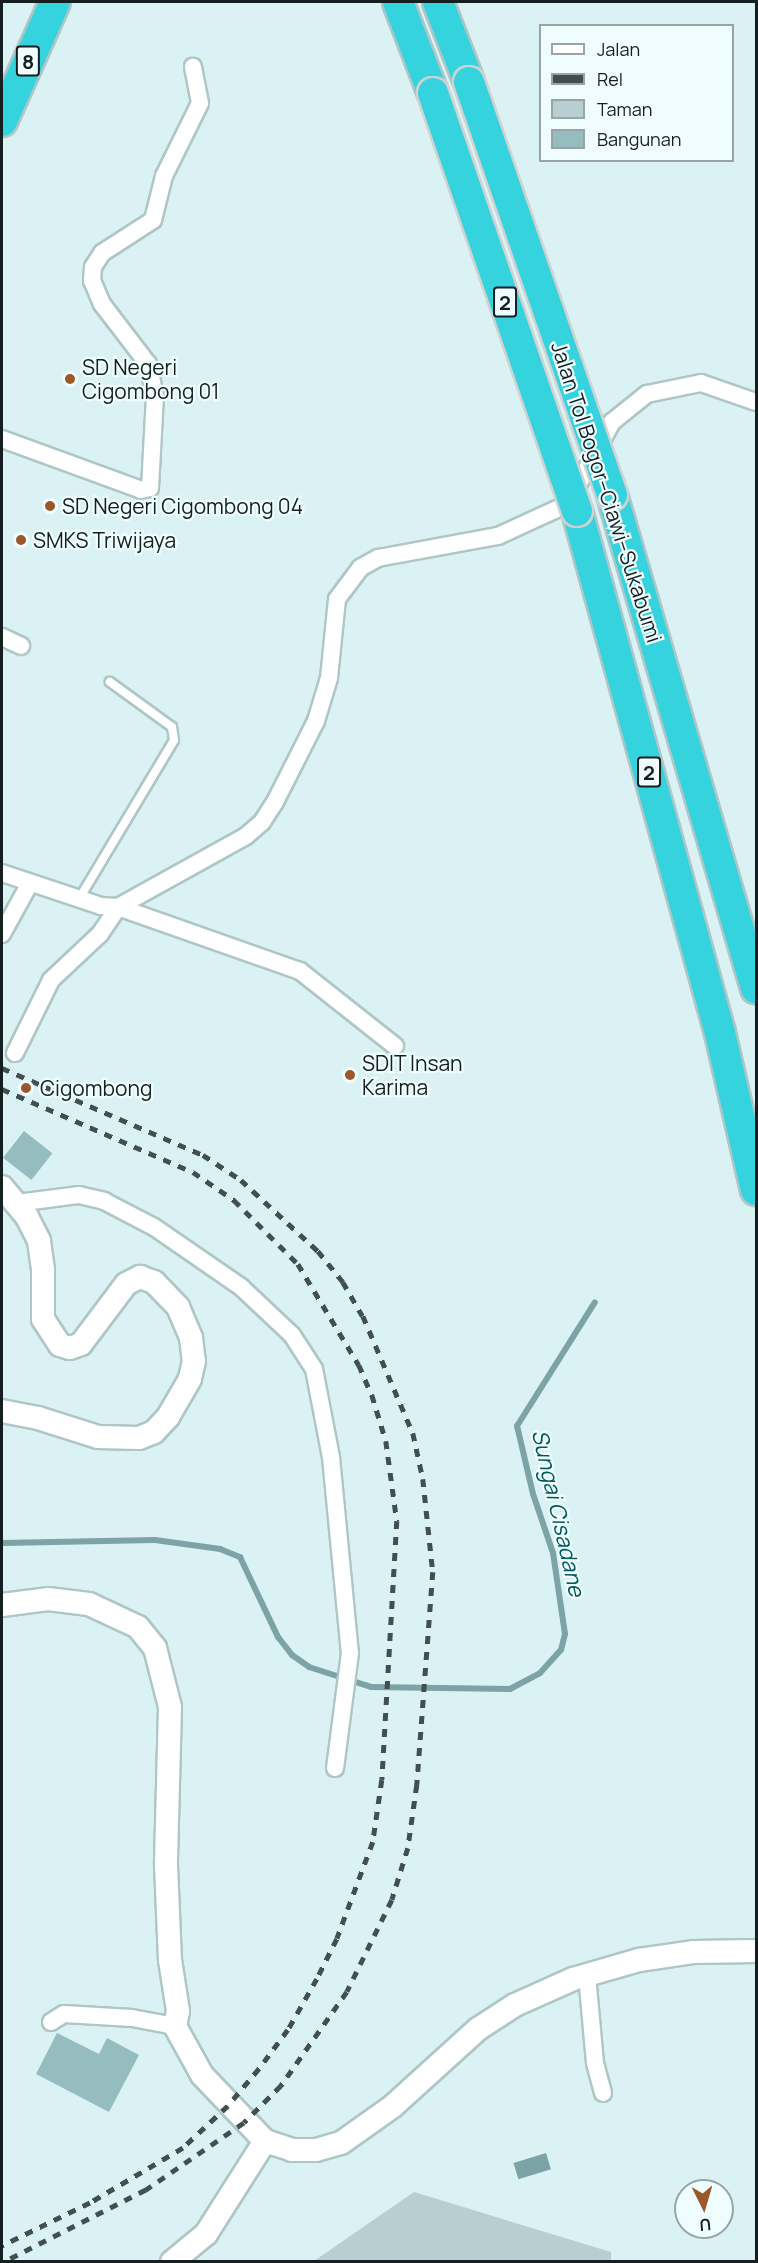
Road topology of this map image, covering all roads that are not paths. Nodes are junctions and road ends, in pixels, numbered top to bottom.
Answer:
1 (55, 2) edge
2 (398, 2) edge
3 (438, 2) edge
4 (193, 67) dead end
5 (2, 121) edge
6 (756, 402) edge
7 (2, 439) edge
8 (2, 637) edge
9 (21, 646) dead end
10 (110, 682) dead end
11 (2, 873) edge
12 (30, 883) junction
13 (79, 900) junction
14 (118, 907) junction
15 (2, 934) edge
16 (756, 988) edge
17 (395, 1046) dead end
18 (15, 1053) dead end
19 (2, 1186) edge
20 (756, 1190) edge
21 (17, 1203) junction
22 (2, 1412) edge
23 (2, 1605) edge
24 (335, 1768) dead end
25 (756, 1951) edge
26 (586, 1975) junction
27 (51, 2022) dead end
28 (175, 2026) junction
29 (603, 2093) dead end
30 (265, 2141) junction
31 (172, 2262) edge

1 - 5 highway, 8
2 - 20 highway, Jalan Tol Bogor–Ciawi–Sukabumi / 2, bridge
3 - 16 highway, Jalan Tol Bogor–Ciawi–Sukabumi / 2, bridge
4 - 7 street
6 - 14 street
8 - 9 street
10 - 13 lane
11 - 12 street
12 - 13 street
12 - 15 street
13 - 14 street
14 - 17 street
14 - 18 street
19 - 21 main road
21 - 22 main road
21 - 24 street
23 - 28 main road
25 - 26 main road
26 - 29 street
26 - 30 main road
27 - 28 street
28 - 30 main road
30 - 31 main road

